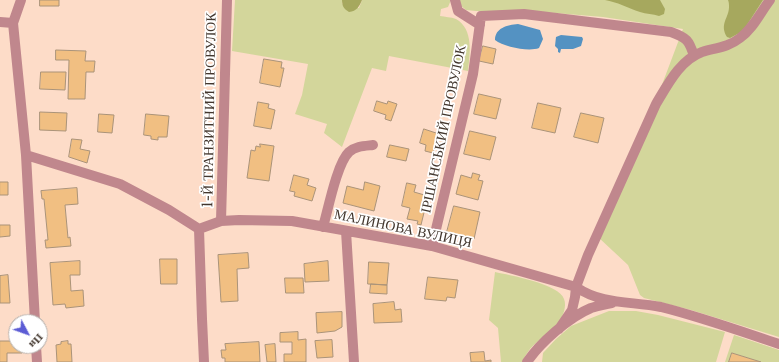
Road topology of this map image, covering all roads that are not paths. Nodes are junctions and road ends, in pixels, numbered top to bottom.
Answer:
1 (21, 0) edge
2 (227, 0) edge
3 (455, 0) edge
4 (770, 0) edge
5 (480, 21) junction
6 (0, 22) edge
7 (13, 23) junction
8 (694, 56) junction
9 (373, 145) dead end
10 (26, 155) junction
11 (221, 221) junction
12 (324, 227) junction
13 (199, 229) junction
14 (346, 231) junction
15 (432, 246) junction
16 (576, 287) junction
17 (618, 302) junction
18 (35, 314) edge
19 (559, 329) junction
20 (779, 344) edge
21 (204, 362) edge
22 (354, 362) edge
23 (527, 362) edge

1 - 7 street
2 - 11 street, 1-Й ТРАНЗИТНИЙ ПРОВУЛОК
3 - 5 street
4 - 8 street
5 - 8 street
5 - 15 street, ІРШАНСЬКИЙ ПРОВУЛОК
6 - 7 street
7 - 10 street
8 - 16 street
9 - 12 street
10 - 13 street
10 - 18 street
11 - 12 street, МАЛИНОВА ВУЛИЦЯ
11 - 13 street, МАЛИНОВА ВУЛИЦЯ
12 - 14 street, МАЛИНОВА ВУЛИЦЯ
13 - 21 street
14 - 15 street, МАЛИНОВА ВУЛИЦЯ
14 - 22 street
15 - 16 street, МАЛИНОВА ВУЛИЦЯ
16 - 17 street, МАЛИНОВА ВУЛИЦЯ
16 - 19 street
17 - 19 street
17 - 20 street, МАЛИНОВА ВУЛИЦЯ
19 - 23 street

